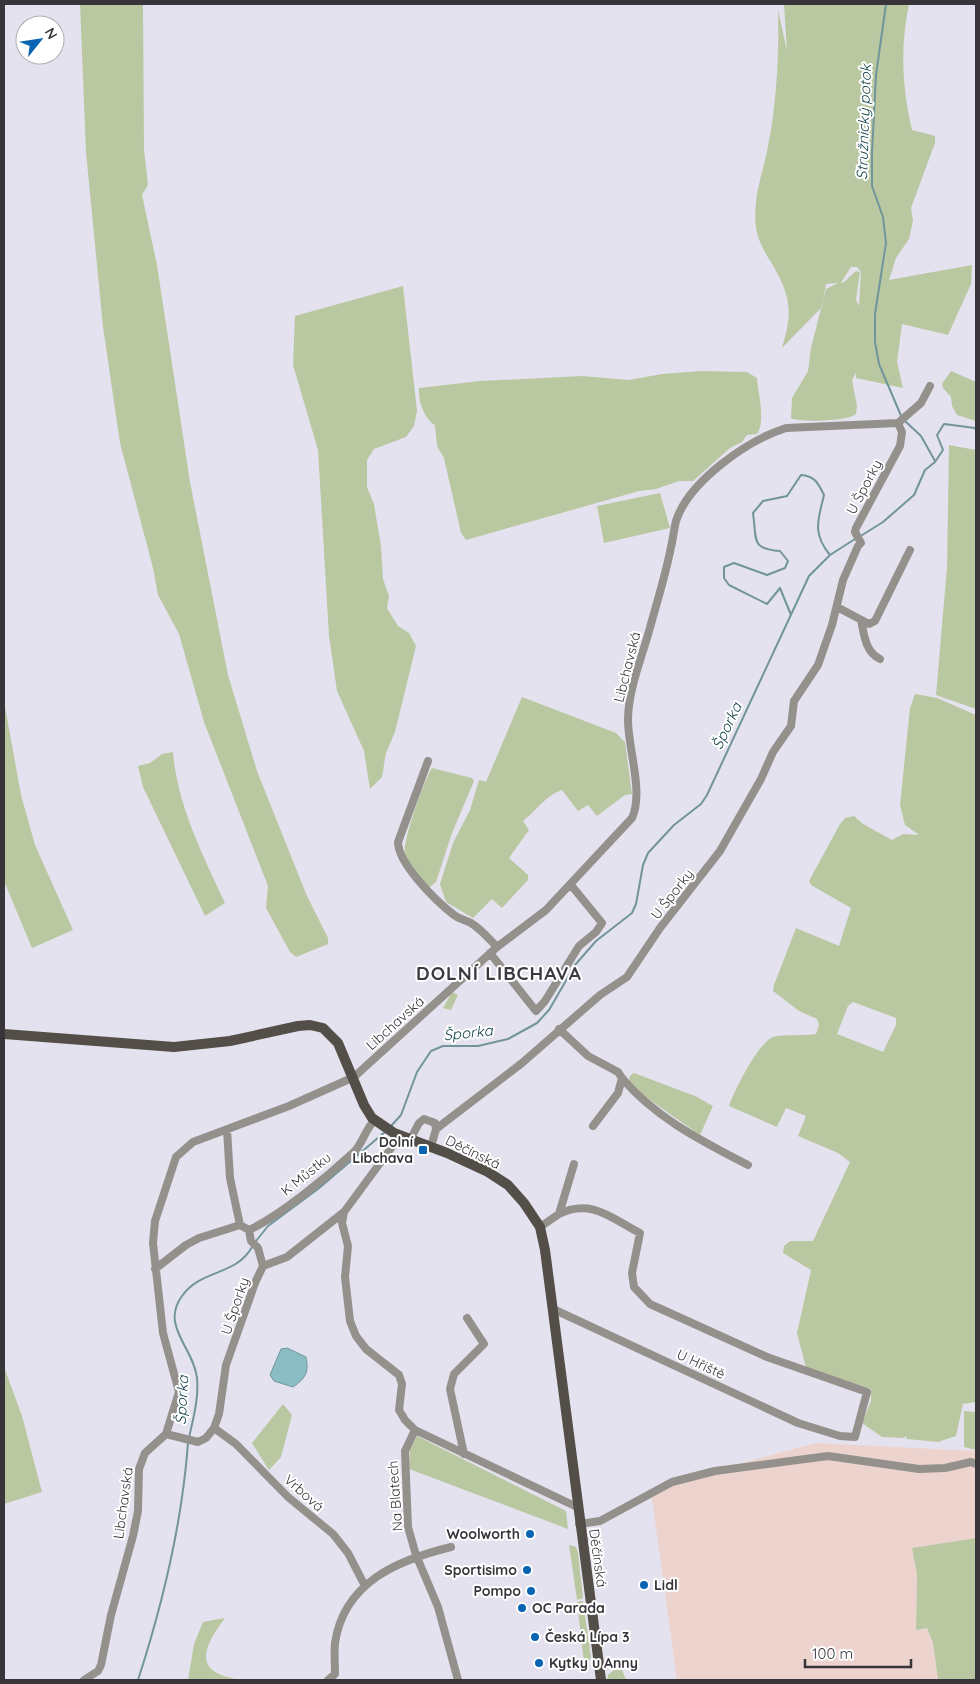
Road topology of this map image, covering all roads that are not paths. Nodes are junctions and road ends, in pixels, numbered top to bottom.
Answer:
1 (930, 386) dead end
2 (901, 420) junction
3 (910, 550) dead end
4 (837, 607) junction
5 (861, 620) junction
6 (880, 659) dead end
7 (428, 760) dead end
8 (571, 885) junction
9 (497, 947) junction
10 (490, 953) junction
11 (559, 1029) junction
12 (4, 1034) edge
13 (354, 1077) junction
14 (622, 1078) junction
15 (378, 1123) junction
16 (592, 1126) dead end
17 (436, 1129) junction
18 (227, 1130) junction
19 (397, 1135) junction
20 (410, 1140) junction
21 (432, 1147) junction
22 (574, 1164) dead end
23 (748, 1165) dead end
24 (344, 1212) junction
25 (559, 1214) junction
26 (240, 1225) junction
27 (540, 1227) junction
28 (249, 1230) junction
29 (263, 1266) junction
30 (155, 1270) junction
31 (553, 1309) junction
32 (467, 1318) dead end
33 (214, 1428) junction
34 (413, 1433) junction
35 (166, 1434) junction
36 (464, 1454) junction
37 (976, 1464) edge
38 (577, 1507) junction
39 (580, 1524) junction
40 (451, 1547) dead end
41 (416, 1555) junction
42 (364, 1586) junction
43 (337, 1677) edge
44 (84, 1680) edge
45 (328, 1680) edge
46 (458, 1680) edge
47 (601, 1680) edge

1 - 2 street
2 - 4 street, U Šporky
2 - 8 street, Libchavská
3 - 5 street
4 - 5 street
4 - 11 street, U Šporky
5 - 6 street
7 - 9 street
8 - 9 street, Libchavská
8 - 10 street
9 - 10 street, Libchavská
10 - 13 street, Libchavská
11 - 14 street
11 - 17 street, U Šporky
12 - 13 main road
13 - 15 main road
13 - 18 street, Libchavská
14 - 16 street
14 - 23 street
15 - 19 main road, Děčínská
15 - 28 street, K Můstku
17 - 20 street
17 - 21 street
18 - 26 street
18 - 30 street, Libchavská
19 - 20 main road, Děčínská
19 - 24 street, U Šporky
20 - 21 main road, Děčínská
21 - 27 main road, Děčínská
22 - 25 street
24 - 29 street, U Šporky
24 - 34 street
25 - 27 street
25 - 31 street, U Hřiště
26 - 28 street
26 - 30 street
27 - 31 main road, Děčínská
28 - 29 street
29 - 33 street, U Šporky
30 - 35 street, Libchavská
31 - 38 main road, Děčínská
32 - 36 street
33 - 35 street
33 - 42 street, Vrbová
34 - 36 street
34 - 41 street, Na Blatech
35 - 44 street, Libchavská
36 - 38 street
37 - 39 street
38 - 39 main road, Děčínská
39 - 47 main road, Děčínská
40 - 41 street
41 - 42 street
41 - 46 street, Na Blatech
42 - 43 street
43 - 45 street

